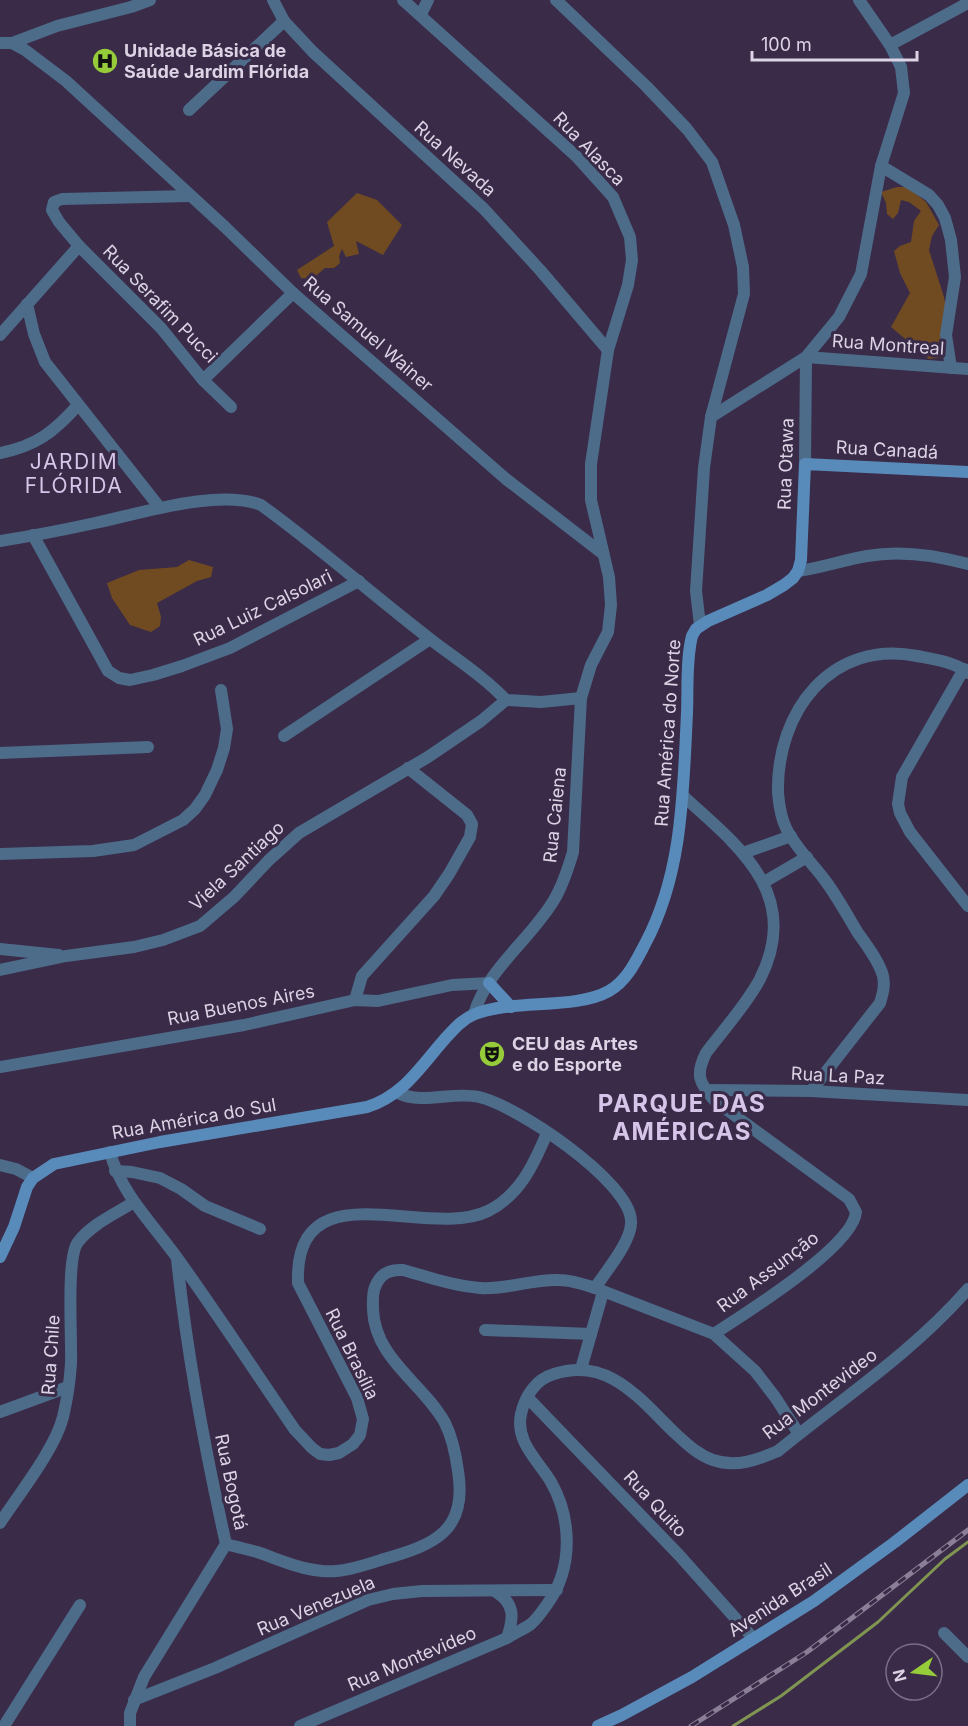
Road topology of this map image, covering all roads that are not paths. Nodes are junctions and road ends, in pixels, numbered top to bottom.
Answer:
1 (150, 0) edge
2 (273, 0) edge
3 (403, 0) edge
4 (428, 0) edge
5 (556, 0) edge
6 (859, 0) edge
7 (968, 3) edge
8 (421, 14) junction
9 (284, 21) junction
10 (6, 43) edge
11 (890, 45) junction
12 (189, 110) dead end
13 (881, 166) junction
14 (190, 196) junction
15 (79, 246) junction
16 (293, 293) junction
17 (27, 304) junction
18 (0, 335) edge
19 (608, 350) junction
20 (806, 357) junction
21 (951, 368) junction
22 (968, 369) edge
23 (203, 380) junction
24 (78, 405) junction
25 (231, 408) dead end
26 (711, 417) junction
27 (0, 453) edge
28 (805, 464) junction
29 (968, 472) edge
30 (159, 507) junction
31 (33, 535) junction
32 (0, 541) edge
33 (602, 554) junction
34 (968, 564) edge
35 (798, 571) junction
36 (359, 581) junction
37 (700, 625) junction
38 (430, 639) junction
39 (966, 671) edge
40 (221, 690) dead end
41 (581, 698) junction
42 (506, 700) junction
43 (284, 736) dead end
44 (148, 747) dead end
45 (0, 753) edge
46 (408, 768) junction
47 (683, 796) junction
48 (791, 836) junction
49 (743, 853) junction
50 (0, 854) edge
51 (807, 857) junction
52 (764, 882) junction
53 (968, 906) edge
54 (0, 949) edge
55 (66, 956) junction
56 (0, 970) edge
57 (489, 982) junction
58 (355, 1000) junction
59 (511, 1007) junction
60 (495, 1009) junction
61 (474, 1014) junction
62 (0, 1067) edge
63 (706, 1090) junction
64 (811, 1091) junction
65 (398, 1093) junction
66 (968, 1100) edge
67 (547, 1133) junction
68 (110, 1152) junction
69 (0, 1165) edge
70 (115, 1171) junction
71 (33, 1178) junction
72 (134, 1202) junction
73 (260, 1229) dead end
74 (0, 1257) edge
75 (177, 1257) junction
76 (968, 1289) edge
77 (599, 1290) junction
78 (485, 1330) dead end
79 (591, 1334) junction
80 (714, 1334) junction
81 (581, 1369) junction
82 (68, 1387) junction
83 (528, 1398) junction
84 (0, 1412) edge
85 (799, 1434) junction
86 (968, 1485) edge
87 (0, 1522) edge
88 (226, 1545) junction
89 (557, 1590) junction
90 (496, 1592) junction
91 (80, 1605) dead end
92 (944, 1633) dead end
93 (507, 1638) junction
94 (753, 1638) junction
95 (968, 1657) edge
96 (134, 1700) junction
97 (4, 1726) edge
98 (130, 1726) edge
99 (300, 1726) edge
100 (598, 1726) edge

1 - 10 street
2 - 9 street, Rua Nevada
3 - 8 street, Rua Alasca
4 - 8 street
5 - 26 street, Rua América do Norte
6 - 11 street
7 - 11 street
8 - 19 street, Rua Alasca
9 - 12 street
9 - 19 street, Rua Nevada
10 - 14 street, Rua Samuel Wainer
11 - 13 street
13 - 20 street
13 - 21 street
14 - 15 street, Rua Serafim Pucci
14 - 16 street, Rua Samuel Wainer
15 - 17 street
15 - 23 street, Rua Serafim Pucci
16 - 23 street, Rua Serafim Pucci
16 - 33 street, Rua Samuel Wainer
17 - 18 street
17 - 24 street
19 - 33 street, Rua Alasca
20 - 21 street, Rua Montreal
20 - 26 street
20 - 28 street, Rua Otawa
21 - 22 street, Rua Montreal
23 - 25 street
24 - 27 street
24 - 30 street
26 - 37 street, Rua América do Norte
28 - 29 street, Rua Canadá
28 - 35 street, Rua Otawa
30 - 31 street
30 - 36 street
31 - 32 street
31 - 36 street, Rua Luiz Calsolari
33 - 41 street
34 - 35 street
35 - 37 street
36 - 38 street
37 - 47 street, Rua América do Norte
38 - 42 street
38 - 43 street
39 - 48 street
39 - 53 street
40 - 50 street
41 - 42 street
41 - 57 street, Rua Caiena
42 - 46 street, Viela Santiago
44 - 45 street
46 - 55 street, Viela Santiago
46 - 58 street
47 - 49 street
47 - 59 street, Rua América do Norte
48 - 49 street
48 - 51 street
49 - 52 street
51 - 52 street
51 - 64 street
52 - 63 street
54 - 55 street, Viela Santiago
55 - 56 street, Viela Santiago
57 - 58 street, Rua Buenos Aires
57 - 59 street
57 - 60 street
57 - 61 street, Rua Caiena
58 - 62 street, Rua Buenos Aires
59 - 60 street, Rua América do Norte
60 - 61 street, Rua América do Norte
61 - 65 street, Rua América do Norte
63 - 64 street, Rua La Paz
63 - 80 street, Rua Assunção
64 - 66 street, Rua La Paz
65 - 67 street
65 - 68 street, Rua América do Sul
67 - 75 street, Rua Brasília
67 - 77 street
68 - 70 street, Rua Brasília
68 - 71 street, Rua América do Sul
69 - 71 street
70 - 72 street, Rua Brasília
70 - 73 street
71 - 74 street
72 - 75 street, Rua Brasília
72 - 82 street, Rua Chile
75 - 88 street, Rua Bogotá
76 - 85 street, Rua Montevideo
77 - 79 street
77 - 80 street
77 - 88 street
78 - 79 street
79 - 81 street
80 - 85 street
81 - 83 street, Rua Montevideo
81 - 85 street, Rua Montevideo
82 - 84 street
82 - 87 street, Rua Chile
83 - 89 street, Rua Montevideo
83 - 94 street, Rua Quito
86 - 94 street, Avenida Brasil
88 - 96 street, Rua Bogotá
89 - 90 street, Rua Venezuela
89 - 93 street, Rua Montevideo
90 - 93 street
90 - 96 street, Rua Venezuela
91 - 97 street
92 - 95 street
93 - 99 street, Rua Montevideo
94 - 100 street, Avenida Brasil
96 - 98 street, Rua Bogotá

